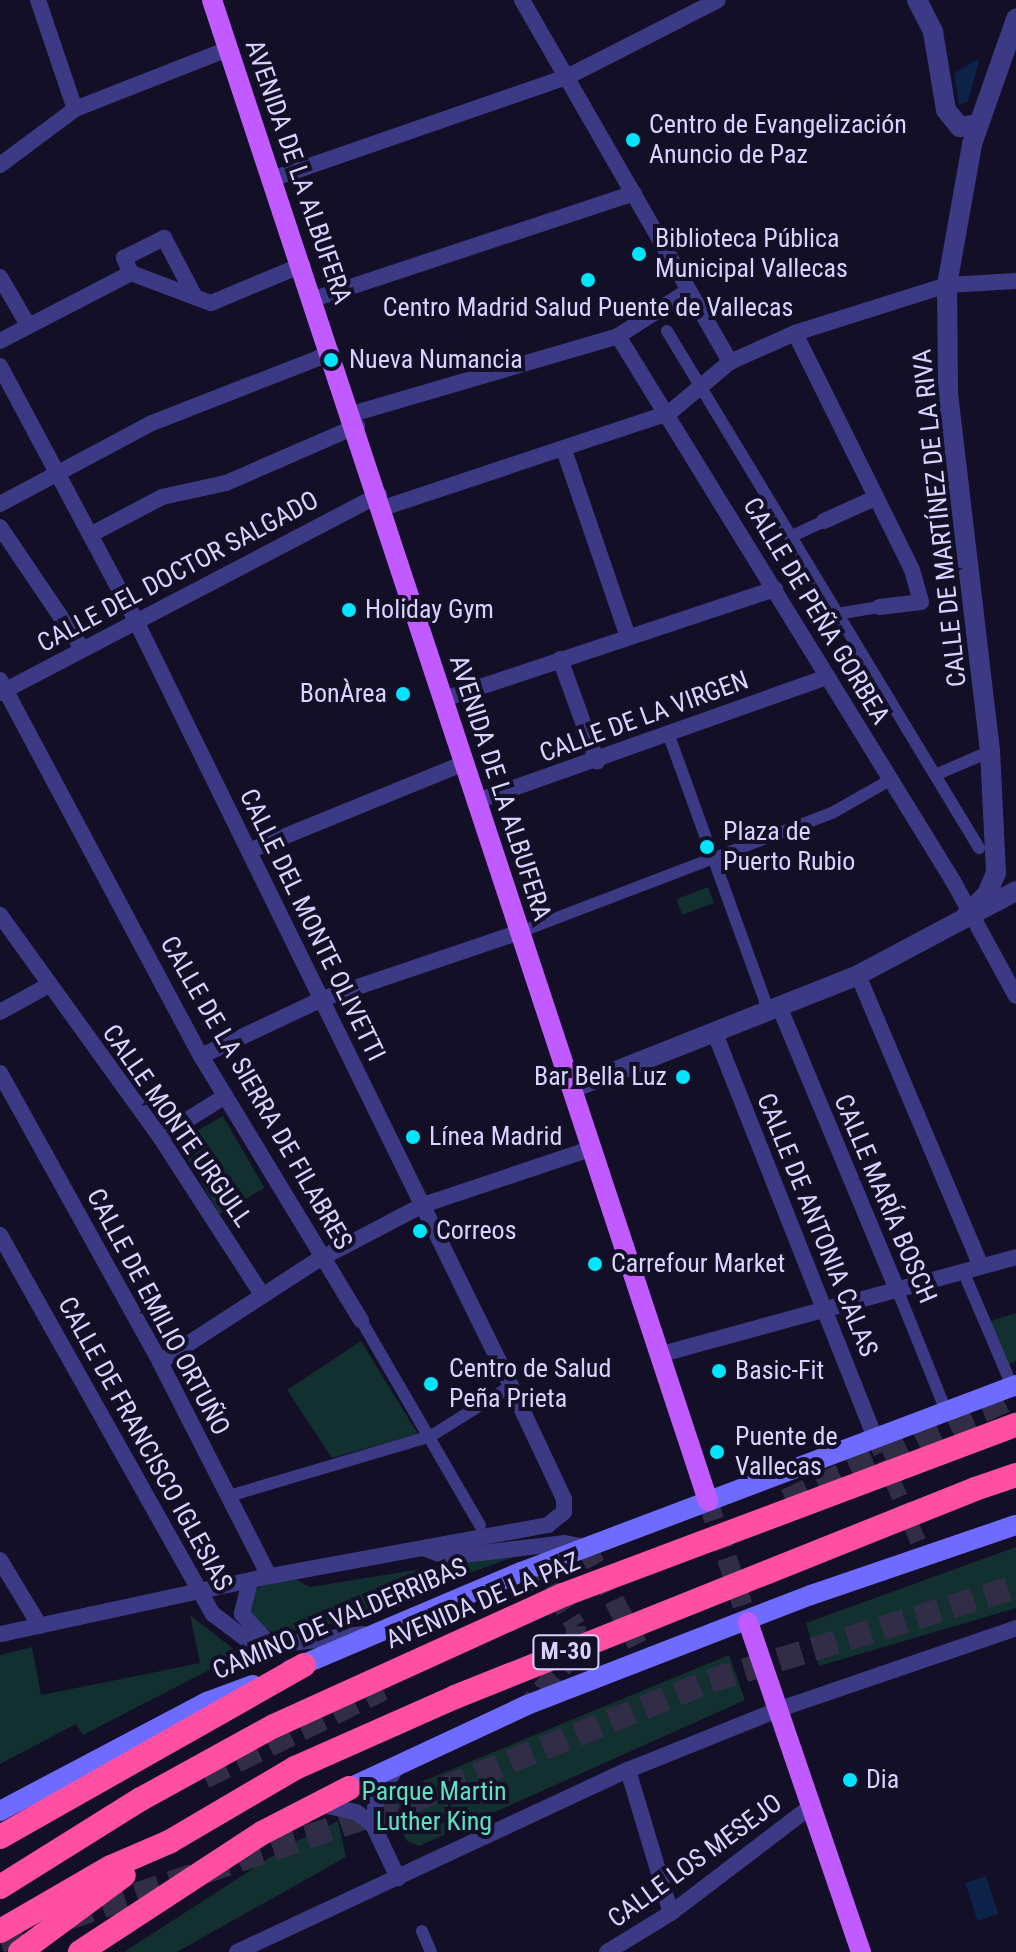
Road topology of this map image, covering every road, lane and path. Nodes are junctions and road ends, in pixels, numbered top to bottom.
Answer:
1 (38, 0) edge
2 (212, 0) edge
3 (522, 0) edge
4 (718, 0) edge
5 (917, 0) edge
6 (1016, 19) edge
7 (228, 49) junction
8 (567, 77) junction
9 (75, 109) junction
10 (978, 124) junction
11 (0, 165) edge
12 (272, 179) junction
13 (634, 193) junction
14 (302, 265) junction
15 (131, 273) junction
16 (0, 277) edge
17 (1016, 281) edge
18 (947, 285) junction
19 (688, 291) junction
20 (195, 297) junction
21 (314, 299) junction
22 (28, 325) junction
23 (667, 331) dead end
24 (795, 333) junction
25 (618, 336) junction
26 (0, 341) edge
27 (332, 353) junction
28 (730, 362) junction
29 (0, 366) edge
30 (701, 389) junction
31 (669, 413) junction
32 (354, 420) junction
33 (564, 450) junction
34 (57, 473) junction
35 (875, 498) junction
36 (381, 502) junction
37 (0, 504) edge
38 (824, 521) joint
39 (0, 527) edge
40 (90, 535) junction
41 (790, 537) junction
42 (775, 589) junction
43 (879, 607) joint
44 (837, 614) junction
45 (135, 619) junction
46 (628, 637) junction
47 (82, 648) junction
48 (560, 659) junction
49 (828, 677) junction
50 (2, 688) edge
51 (444, 699) junction
52 (668, 733) junction
53 (984, 754) dead end
54 (597, 761) junction
55 (465, 763) junction
56 (935, 775) junction
57 (890, 780) junction
58 (477, 801) junction
59 (979, 848) dead end
60 (249, 851) junction
61 (713, 855) junction
62 (1016, 891) edge
63 (967, 914) junction
64 (0, 915) edge
65 (520, 932) junction
66 (858, 975) junction
67 (49, 985) junction
68 (1016, 996) edge
69 (322, 999) junction
70 (773, 1008) junction
71 (0, 1012) edge
72 (714, 1031) junction
73 (201, 1056) junction
74 (0, 1073) edge
75 (573, 1088) junction
76 (225, 1096) junction
77 (160, 1137) junction
78 (593, 1148) junction
79 (423, 1205) junction
80 (0, 1235) edge
81 (1016, 1257) edge
82 (323, 1258) junction
83 (16, 1263) junction
84 (981, 1266) junction
85 (963, 1271) junction
86 (0, 1272) edge
87 (897, 1289) junction
88 (263, 1296) junction
89 (825, 1309) junction
90 (361, 1320) joint
91 (662, 1354) junction
92 (160, 1362) junction
93 (511, 1386) junction
94 (1014, 1386) edge
95 (946, 1411) junction
96 (1016, 1425) edge
97 (431, 1436) junction
98 (875, 1438) junction
99 (1016, 1475) edge
100 (229, 1496) junction
101 (708, 1501) junction
102 (480, 1525) dead end
103 (1013, 1531) edge
104 (586, 1547) junction
105 (425, 1548) junction
106 (0, 1560) edge
107 (269, 1576) junction
108 (250, 1581) junction
109 (197, 1592) junction
110 (748, 1622) junction
111 (40, 1626) junction
112 (1016, 1628) edge
113 (373, 1632) junction
114 (0, 1634) edge
115 (275, 1645) junction
116 (304, 1665) junction
117 (777, 1710) junction
118 (398, 1765) junction
119 (628, 1770) junction
120 (349, 1788) joint
121 (141, 1799) junction
122 (315, 1804) junction
123 (809, 1808) junction
124 (1, 1810) edge
125 (373, 1825) junction
126 (0, 1837) edge
127 (169, 1842) junction
128 (0, 1868) edge
129 (398, 1878) junction
130 (0, 1887) edge
131 (671, 1913) junction
132 (0, 1931) edge
133 (422, 1931) dead end
134 (20, 1952) edge
135 (80, 1952) edge
136 (238, 1952) edge
137 (431, 1952) edge
138 (607, 1952) edge
139 (861, 1952) edge

1 - 9 street
2 - 7 main road, AVENIDA DE LA ALBUFERA
3 - 8 street
4 - 8 street
5 - 10 street
6 - 10 street, CALLE DE MARTÍNEZ DE LA RIVA
7 - 9 street
7 - 12 main road, AVENIDA DE LA ALBUFERA
8 - 12 street
8 - 13 street
9 - 11 street
10 - 18 street, CALLE DE MARTÍNEZ DE LA RIVA
12 - 14 main road, AVENIDA DE LA ALBUFERA
13 - 19 street
13 - 21 street
14 - 20 street
14 - 21 main road, AVENIDA DE LA ALBUFERA
15 - 20 street
15 - 20 street
15 - 22 street
16 - 22 street
17 - 18 street, CALLE DEL DOCTOR SALGADO
18 - 24 street, CALLE DEL DOCTOR SALGADO
18 - 63 street, CALLE DE MARTÍNEZ DE LA RIVA
19 - 25 street
19 - 28 street
21 - 27 main road, AVENIDA DE LA ALBUFERA
22 - 26 street
23 - 30 street, CALLE DE PEÑA GORBEA
24 - 28 street, CALLE DEL DOCTOR SALGADO
24 - 35 street
25 - 31 street, CALLE DE PEÑA GORBEA
25 - 32 street
27 - 32 main road, AVENIDA DE LA ALBUFERA
27 - 34 street
28 - 30 street, CALLE DEL DOCTOR SALGADO
29 - 34 street, CALLE DEL MONTE OLIVETTI
30 - 31 street, CALLE DEL DOCTOR SALGADO
30 - 41 street, CALLE DE PEÑA GORBEA
31 - 33 street, CALLE DEL DOCTOR SALGADO
31 - 42 street, CALLE DE PEÑA GORBEA
32 - 36 main road, AVENIDA DE LA ALBUFERA
32 - 40 street
33 - 36 street, CALLE DEL DOCTOR SALGADO
33 - 46 street
34 - 37 street
34 - 40 street, CALLE DEL MONTE OLIVETTI
35 - 38 street, CALLE DE PEÑA GORBEA
35 - 43 street
36 - 45 street, CALLE DEL DOCTOR SALGADO
36 - 51 main road, AVENIDA DE LA ALBUFERA
38 - 41 street, CALLE DE PEÑA GORBEA
39 - 47 street
40 - 45 street, CALLE DEL MONTE OLIVETTI
41 - 44 street, CALLE DE PEÑA GORBEA
42 - 46 street
42 - 49 street, CALLE DE PEÑA GORBEA
43 - 44 street, CALLE DE PEÑA GORBEA
44 - 56 street, CALLE DE PEÑA GORBEA
45 - 47 street, CALLE DEL DOCTOR SALGADO
45 - 60 street, CALLE DEL MONTE OLIVETTI
46 - 48 street
47 - 50 street, CALLE DEL DOCTOR SALGADO
48 - 51 street
48 - 54 street
49 - 52 street, CALLE DE LA VIRGEN
49 - 57 street, CALLE DE PEÑA GORBEA
50 - 73 street, CALLE DE LA SIERRA DE FILABRES
51 - 55 main road, AVENIDA DE LA ALBUFERA
52 - 54 street, CALLE DE LA VIRGEN
52 - 61 street
53 - 56 street
54 - 58 street, CALLE DE LA VIRGEN
55 - 58 main road, AVENIDA DE LA ALBUFERA
55 - 60 street
56 - 59 street, CALLE DE PEÑA GORBEA
57 - 61 street
57 - 63 street, CALLE DE PEÑA GORBEA
58 - 65 main road, AVENIDA DE LA ALBUFERA
60 - 69 street, CALLE DEL MONTE OLIVETTI
61 - 65 street
61 - 70 street
62 - 63 street
63 - 66 street
63 - 68 street, CALLE DE PEÑA GORBEA
64 - 67 street, CALLE MONTE URGULL
65 - 69 street
65 - 75 main road, AVENIDA DE LA ALBUFERA
66 - 70 street
66 - 84 street
67 - 71 street
67 - 77 street, CALLE MONTE URGULL
69 - 73 street
69 - 79 street, CALLE DEL MONTE OLIVETTI
70 - 72 street
70 - 87 street, CALLE MARÍA BOSCH
72 - 75 street
72 - 89 street, CALLE DE ANTONIA CALAS
73 - 76 street, CALLE DE LA SIERRA DE FILABRES
74 - 92 street, CALLE DE EMILIO ORTUÑO
75 - 78 main road, AVENIDA DE LA ALBUFERA
76 - 77 street
76 - 82 street, CALLE DE LA SIERRA DE FILABRES
77 - 88 street, CALLE MONTE URGULL
78 - 79 street
78 - 91 main road, AVENIDA DE LA ALBUFERA
79 - 82 street
79 - 93 street, CALLE DEL MONTE OLIVETTI
80 - 83 street, CALLE DE FRANCISCO IGLESIAS
81 - 84 street
82 - 88 street
82 - 90 street, CALLE DE LA SIERRA DE FILABRES
83 - 86 street
83 - 109 street, CALLE DE FRANCISCO IGLESIAS
84 - 85 street
85 - 87 street
85 - 94 street
87 - 89 street
87 - 95 street, CALLE MARÍA BOSCH
88 - 92 street
89 - 91 street
89 - 98 street, CALLE DE ANTONIA CALAS
90 - 97 street, CALLE DE LA SIERRA DE FILABRES
91 - 101 main road, AVENIDA DE LA ALBUFERA
92 - 100 street, CALLE DE EMILIO ORTUÑO
93 - 97 street
93 - 105 street, CALLE DEL MONTE OLIVETTI
94 - 95 main road, CAMINO DE VALDERRIBAS
95 - 98 main road, CAMINO DE VALDERRIBAS
96 - 121 highway, AVENIDA DE LA PAZ / M-30, bridge
97 - 100 street
97 - 102 street, CALLE DE LA SIERRA DE FILABRES
98 - 101 main road, CAMINO DE VALDERRIBAS
99 - 127 highway, M-30, bridge
100 - 107 street, CALLE DE EMILIO ORTUÑO
101 - 104 main road, CAMINO DE VALDERRIBAS
103 - 110 main road
104 - 105 street
104 - 113 main road, CAMINO DE VALDERRIBAS
105 - 107 street
106 - 111 street
107 - 108 street
108 - 109 street
108 - 115 street, CALLE DE FRANCISCO IGLESIAS
109 - 111 street
109 - 115 street, CALLE DE FRANCISCO IGLESIAS
110 - 117 main road
110 - 118 main road
111 - 114 street
112 - 117 street
113 - 115 street, CALLE DE FRANCISCO IGLESIAS
113 - 116 main road, CAMINO DE VALDERRIBAS
116 - 124 main road, CAMINO DE VALDERRIBAS
116 - 126 highway
117 - 119 street
117 - 123 main road
118 - 120 main road
118 - 125 street
119 - 129 street
119 - 131 street
120 - 122 highway
121 - 128 highway, M-30
121 - 130 highway, AVENIDA DE LA PAZ / M-30
122 - 125 street
122 - 135 highway
123 - 131 street, CALLE LOS MESEJO
123 - 139 main road
125 - 129 street
127 - 132 highway, M-30
127 - 134 highway
129 - 136 street
131 - 138 street, CALLE LOS MESEJO
133 - 137 street

